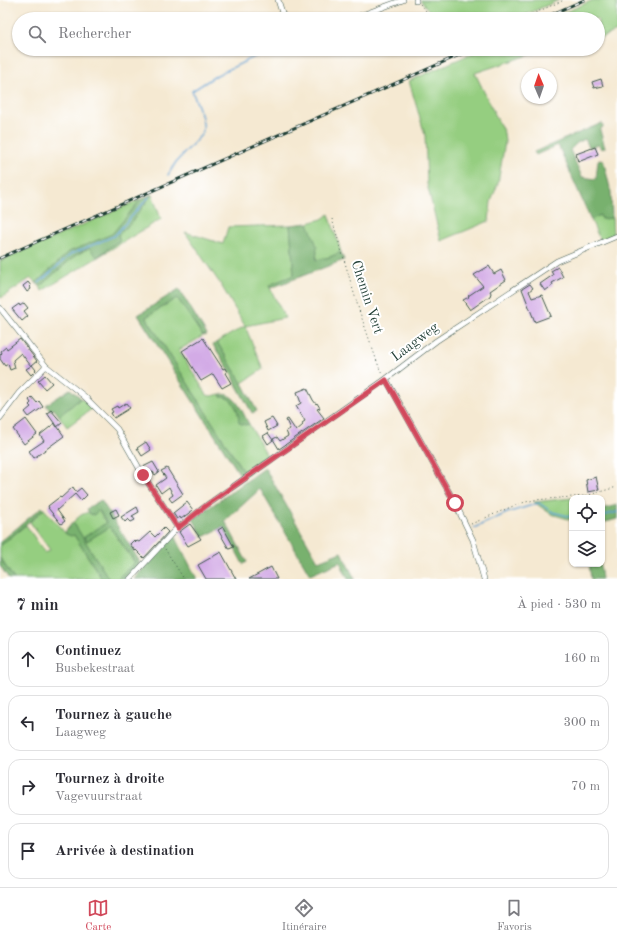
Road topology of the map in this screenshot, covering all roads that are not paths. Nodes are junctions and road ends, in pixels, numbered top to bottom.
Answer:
1 (278, 0) edge
2 (403, 0) edge
3 (282, 12) edge
4 (370, 12) edge
5 (617, 236) edge
6 (0, 308) edge
7 (46, 366) junction
8 (386, 380) junction
9 (0, 418) edge
10 (178, 528) junction
11 (130, 579) edge
12 (484, 579) edge

1 - 3 street
2 - 4 street
5 - 8 street, Laagweg
6 - 7 street
7 - 9 street
7 - 10 street
8 - 10 street, Laagweg
8 - 12 street
10 - 11 street, Laagweg

